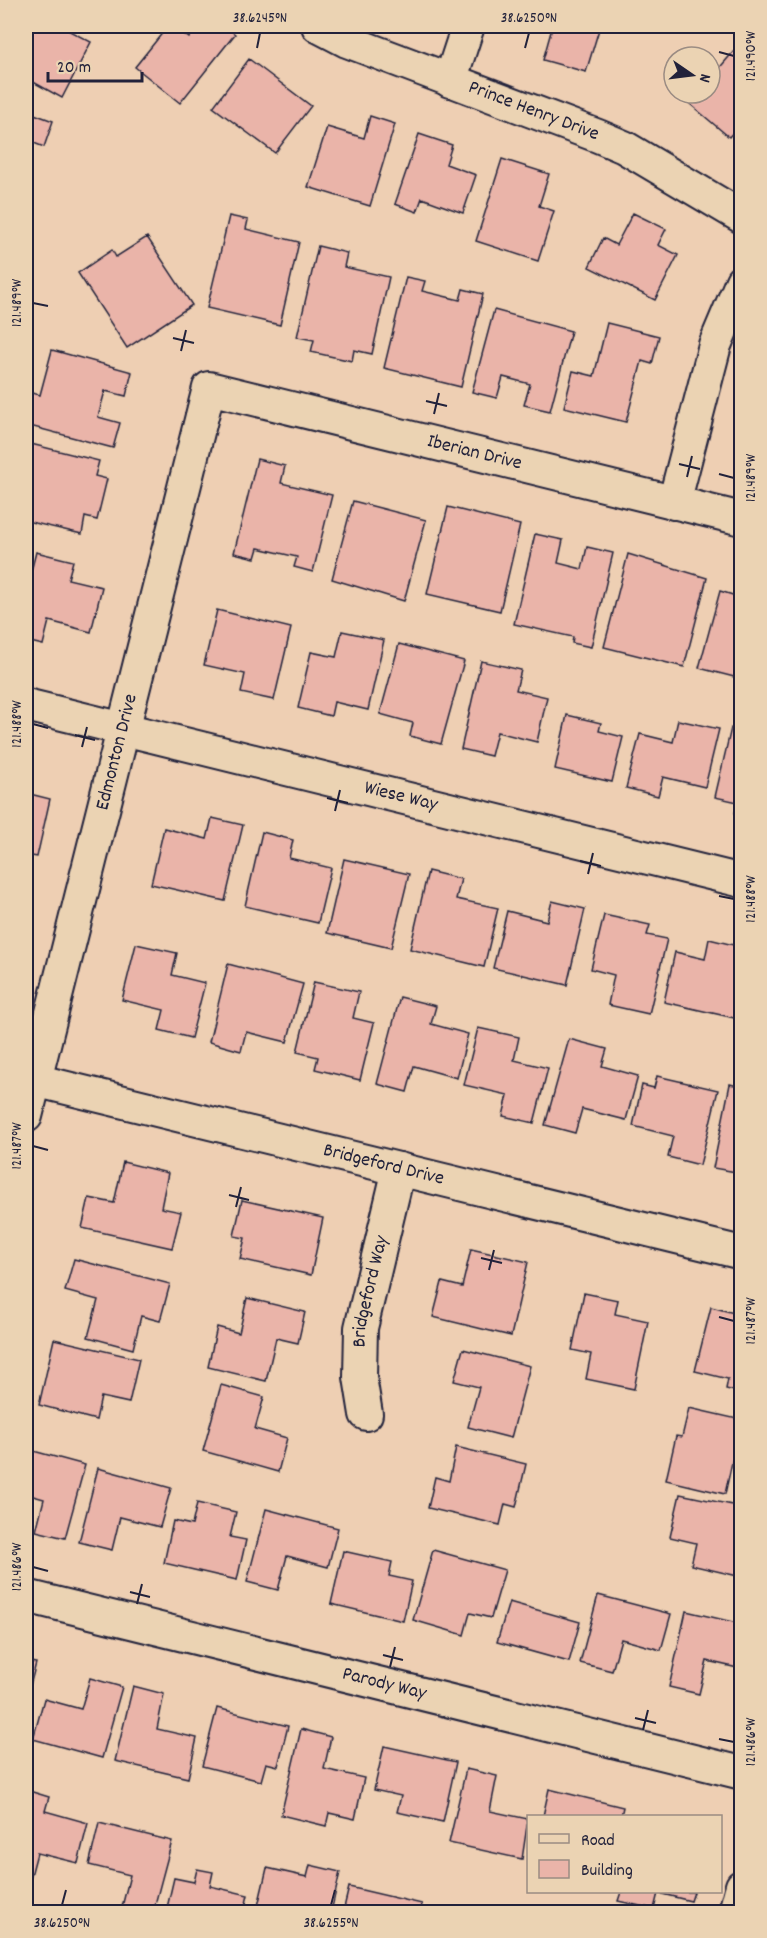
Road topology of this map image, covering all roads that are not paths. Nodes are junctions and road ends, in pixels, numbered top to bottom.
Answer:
1 (318, 26) edge
2 (468, 26) edge
3 (450, 81) junction
4 (741, 217) edge
5 (741, 281) edge
6 (209, 388) joint
7 (674, 503) junction
8 (741, 519) edge
9 (26, 705) edge
10 (123, 729) junction
11 (741, 881) edge
12 (30, 1079) edge
13 (26, 1116) edge
14 (399, 1169) junction
15 (741, 1253) edge
16 (366, 1413) dead end
17 (26, 1596) edge
18 (741, 1773) edge
19 (741, 1886) edge
20 (735, 1912) edge

1 - 3 street, Prince Henry Drive
2 - 3 street
3 - 4 street, Prince Henry Drive
5 - 7 street
6 - 7 street, Iberian Drive
6 - 10 street, Edmonton Drive
7 - 8 street, Iberian Drive
9 - 10 street, Wiese Way
10 - 11 street, Wiese Way
10 - 12 street, Edmonton Drive
12 - 13 street, Edmonton Drive
12 - 14 street, Bridgeford Drive
14 - 15 street, Bridgeford Drive
14 - 16 street, Bridgeford Way
17 - 18 street, Parody Way
19 - 20 street

